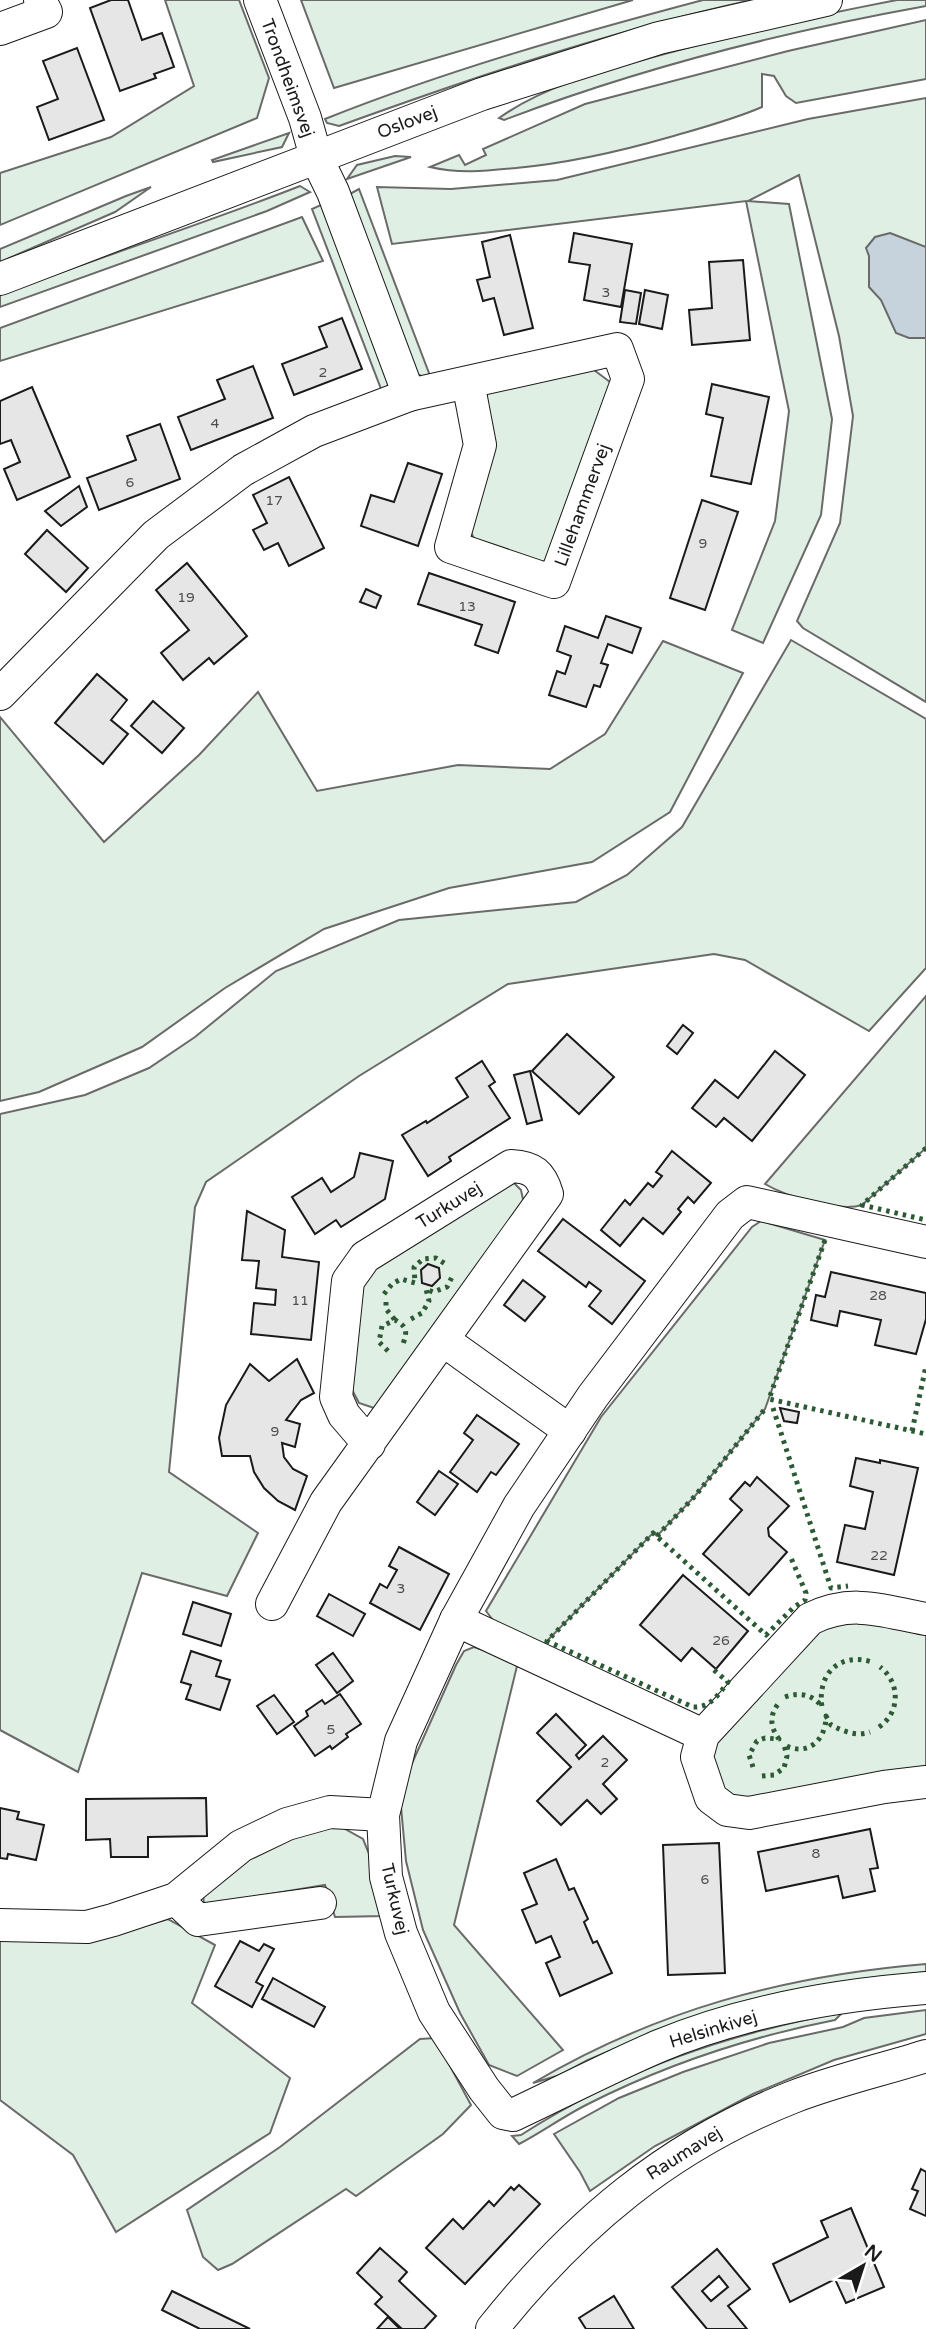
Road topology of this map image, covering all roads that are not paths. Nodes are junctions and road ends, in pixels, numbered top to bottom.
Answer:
1 (40, 0) edge
2 (260, 0) edge
3 (826, 0) edge
4 (0, 29) edge
5 (316, 157) junction
6 (0, 279) edge
7 (468, 382) junction
8 (409, 395) junction
9 (1, 693) edge
10 (926, 1242) edge
11 (443, 1340) junction
12 (570, 1431) junction
13 (369, 1444) junction
14 (272, 1604) dead end
15 (926, 1619) edge
16 (456, 1620) junction
17 (703, 1735) junction
18 (926, 1782) edge
19 (383, 1815) junction
20 (176, 1899) junction
21 (320, 1903) dead end
22 (0, 1925) edge
23 (926, 1988) edge
24 (926, 2056) edge
25 (513, 2115) joint
26 (492, 2329) edge

1 - 4 street
2 - 5 street, Trondheimsvej
3 - 5 street, Oslovej
5 - 6 street, Oslovej
5 - 8 street
7 - 7 street, Lillehammervej
7 - 8 street, Lillehammervej
8 - 9 street, Lillehammervej
10 - 12 street, Turkuvej
11 - 12 street
11 - 13 street, Turkuvej
11 - 13 street, Turkuvej
12 - 16 street, Turkuvej
13 - 14 street, Turkuvej
15 - 17 street
16 - 17 street
16 - 19 street, Turkuvej
17 - 18 street
19 - 20 street
19 - 25 street, Turkuvej
20 - 21 street
20 - 22 street
23 - 25 street, Helsinkivej
24 - 26 street, Raumavej

